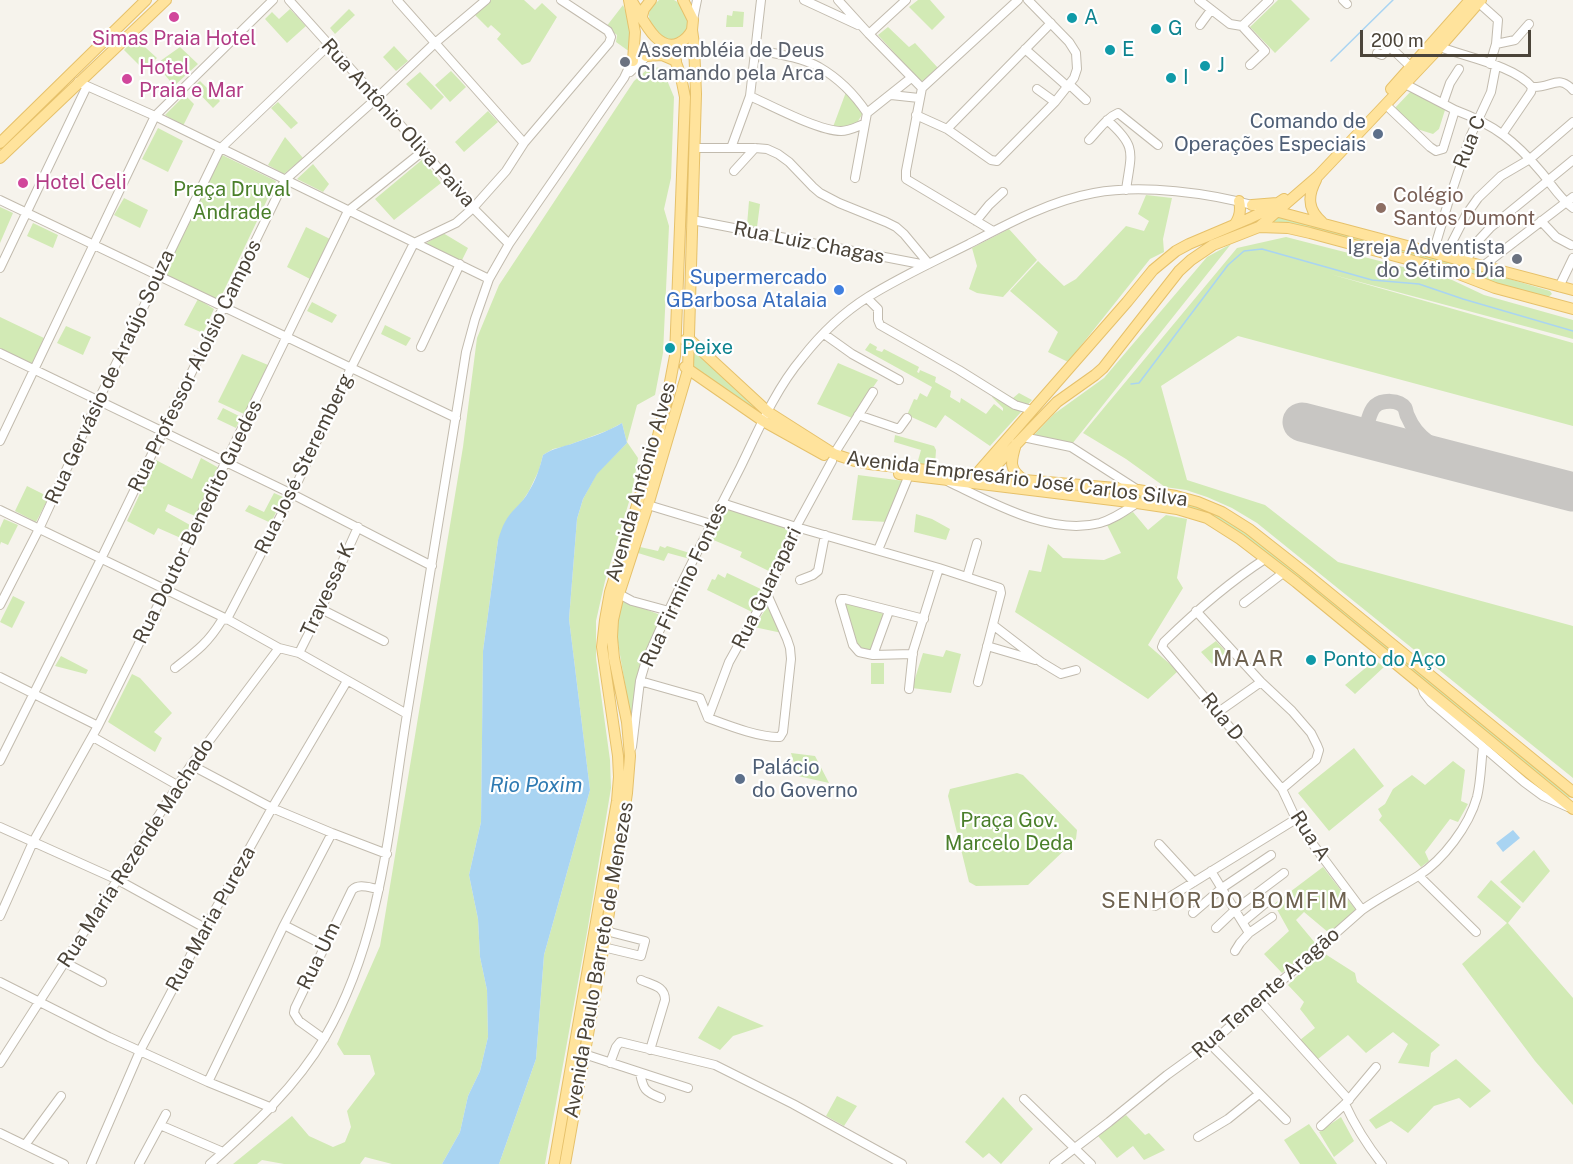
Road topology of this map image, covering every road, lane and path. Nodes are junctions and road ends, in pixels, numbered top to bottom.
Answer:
1 (146, 0) edge
2 (166, 0) edge
3 (273, 0) edge
4 (289, 0) edge
5 (397, 0) edge
6 (486, 0) edge
7 (561, 0) edge
8 (630, 0) edge
9 (651, 0) edge
10 (683, 0) edge
11 (697, 0) edge
12 (761, 0) edge
13 (804, 0) edge
14 (906, 0) edge
15 (1018, 0) edge
16 (1028, 0) edge
17 (1198, 0) edge
18 (1269, 0) edge
19 (1477, 1) edge
20 (841, 3) edge
21 (1211, 10) junction
22 (832, 13) junction
23 (642, 17) junction
24 (1051, 23) junction
25 (1529, 24) dead end
26 (693, 25) junction
27 (1200, 25) dead end
28 (1242, 26) junction
29 (866, 31) junction
30 (435, 43) junction
31 (666, 44) junction
32 (1496, 44) junction
33 (329, 45) junction
34 (1440, 47) junction
35 (1025, 49) junction
36 (756, 50) junction
37 (1377, 53) dead end
38 (646, 56) junction
39 (633, 61) junction
40 (676, 61) junction
41 (1493, 65) junction
42 (1250, 66) dead end
43 (1411, 67) junction
44 (1460, 69) dead end
45 (624, 78) junction
46 (908, 81) junction
47 (83, 84) junction
48 (1405, 84) junction
49 (1069, 86) junction
50 (1532, 87) junction
51 (922, 88) junction
52 (1037, 89) dead end
53 (1573, 90) edge
54 (891, 95) junction
55 (750, 96) junction
56 (908, 97) junction
57 (377, 98) junction
58 (919, 98) junction
59 (1086, 100) dead end
60 (1055, 102) junction
61 (1443, 103) junction
62 (1386, 105) junction
63 (1455, 110) junction
64 (867, 113) junction
65 (916, 115) junction
66 (155, 117) junction
67 (1479, 119) junction
68 (1107, 120) junction
69 (1573, 122) edge
70 (864, 124) junction
71 (947, 129) junction
72 (1503, 133) junction
73 (1089, 140) dead end
74 (524, 142) junction
75 (0, 143) edge
76 (1158, 146) dead end
77 (694, 148) junction
78 (731, 148) junction
79 (755, 148) junction
80 (220, 149) junction
81 (423, 150) junction
82 (0, 158) edge
83 (1530, 159) junction
84 (1573, 160) edge
85 (734, 171) dead end
86 (1318, 177) junction
87 (855, 178) dead end
88 (285, 180) junction
89 (1549, 181) junction
90 (1126, 190) junction
91 (1003, 192) dead end
92 (0, 200) edge
93 (1239, 201) junction
94 (1570, 203) edge
95 (1252, 205) joint
96 (473, 208) junction
97 (1276, 208) junction
98 (348, 211) junction
99 (27, 212) junction
100 (692, 220) junction
101 (976, 221) junction
102 (1541, 221) junction
103 (1235, 224) junction
104 (1324, 225) junction
105 (1259, 227) junction
106 (993, 231) junction
107 (414, 243) junction
108 (94, 244) junction
109 (508, 244) junction
110 (1571, 245) dead end
111 (1433, 253) junction
112 (1445, 256) junction
113 (1573, 258) edge
114 (1466, 261) junction
115 (460, 264) junction
116 (928, 264) junction
117 (1483, 266) junction
118 (0, 268) edge
119 (158, 276) junction
120 (489, 279) junction
121 (1145, 281) junction
122 (1557, 286) junction
123 (1573, 291) edge
124 (1161, 295) junction
125 (867, 298) junction
126 (1127, 302) junction
127 (1549, 303) junction
128 (223, 307) junction
129 (1572, 308) edge
130 (1146, 315) junction
131 (824, 334) junction
132 (288, 337) junction
133 (690, 340) junction
134 (677, 342) junction
135 (421, 347) dead end
136 (0, 353) edge
137 (675, 356) junction
138 (351, 368) junction
139 (34, 370) junction
140 (688, 370) junction
141 (899, 380) dead end
142 (873, 392) dead end
143 (98, 401) junction
144 (1015, 405) junction
145 (1032, 410) junction
146 (766, 416) junction
147 (858, 416) junction
148 (456, 418) junction
149 (907, 418) dead end
150 (1022, 423) junction
151 (163, 432) junction
152 (1020, 440) junction
153 (0, 441) edge
154 (833, 457) junction
155 (226, 461) junction
156 (909, 475) junction
157 (946, 480) junction
158 (977, 480) junction
159 (1024, 480) junction
160 (1138, 490) junction
161 (292, 494) junction
162 (722, 503) junction
163 (1137, 503) junction
164 (648, 505) junction
165 (0, 510) edge
166 (711, 524) junction
167 (358, 527) junction
168 (796, 527) junction
169 (39, 529) junction
170 (825, 535) junction
171 (977, 543) dead end
172 (878, 550) junction
173 (101, 559) junction
174 (1265, 559) junction
175 (432, 566) junction
176 (939, 568) junction
177 (1283, 573) junction
178 (967, 577) junction
179 (801, 580) dead end
180 (166, 589) junction
181 (619, 594) junction
182 (767, 594) junction
183 (1244, 603) dead end
184 (0, 606) edge
185 (321, 609) junction
186 (669, 611) junction
187 (889, 611) junction
188 (1196, 611) junction
189 (227, 619) junction
190 (924, 619) junction
191 (993, 625) junction
192 (384, 641) dead end
193 (987, 646) junction
194 (279, 648) junction
195 (298, 653) junction
196 (913, 654) junction
197 (873, 655) junction
198 (1041, 662) junction
199 (175, 668) dead end
200 (1076, 670) dead end
201 (0, 677) edge
202 (347, 681) junction
203 (640, 681) junction
204 (978, 682) dead end
205 (1261, 682) junction
206 (1420, 685) junction
207 (909, 689) dead end
208 (34, 694) junction
209 (700, 698) junction
210 (714, 700) junction
211 (1217, 712) junction
212 (407, 714) junction
213 (708, 718) junction
214 (98, 726) junction
215 (93, 737) junction
216 (1482, 747) junction
217 (630, 756) junction
218 (0, 761) edge
219 (191, 765) junction
220 (1513, 766) junction
221 (619, 777) joint
222 (177, 785) junction
223 (1282, 789) junction
224 (1573, 792) edge
225 (1571, 806) edge
226 (272, 808) junction
227 (1296, 819) junction
228 (0, 827) edge
229 (332, 833) junction
230 (33, 842) junction
231 (1159, 844) dead end
232 (387, 854) junction
233 (1271, 855) dead end
234 (1211, 871) junction
235 (1284, 873) dead end
236 (1419, 876) junction
237 (118, 880) junction
238 (1194, 882) junction
239 (1222, 888) junction
240 (380, 889) junction
241 (1267, 902) dead end
242 (1155, 906) dead end
243 (1236, 909) junction
244 (1362, 910) junction
245 (1193, 913) dead end
246 (0, 916) edge
247 (1272, 917) dead end
248 (1243, 922) junction
249 (284, 925) junction
250 (205, 928) junction
251 (1216, 928) dead end
252 (606, 931) junction
253 (1476, 932) dead end
254 (1249, 933) junction
255 (324, 946) junction
256 (603, 947) junction
257 (1235, 951) dead end
258 (64, 962) junction
259 (641, 980) dead end
260 (0, 982) edge
261 (102, 982) dead end
262 (39, 1000) junction
263 (1259, 1000) junction
264 (324, 1039) junction
265 (1210, 1044) junction
266 (650, 1050) junction
267 (140, 1051) junction
268 (584, 1054) junction
269 (0, 1063) edge
270 (610, 1063) junction
271 (1376, 1066) dead end
272 (640, 1072) junction
273 (208, 1082) junction
274 (688, 1088) dead end
275 (1259, 1094) junction
276 (61, 1096) dead end
277 (661, 1098) dead end
278 (1024, 1099) dead end
279 (1347, 1102) junction
280 (272, 1108) junction
281 (166, 1114) dead end
282 (1286, 1120) dead end
283 (160, 1125) junction
284 (1321, 1126) dead end
285 (0, 1133) edge
286 (1198, 1137) dead end
287 (26, 1145) junction
288 (1076, 1148) junction
289 (223, 1152) junction
290 (64, 1164) edge
291 (91, 1164) edge
292 (139, 1164) edge
293 (210, 1164) edge
294 (554, 1164) edge
295 (565, 1164) edge
296 (902, 1164) edge
297 (1054, 1164) edge
298 (1091, 1164) edge
299 (1382, 1164) edge

1 - 75 main road
2 - 47 main road
3 - 66 street
4 - 33 street, Rua Antônio Oliva Paiva
5 - 30 street
6 - 30 street, Rua Professor Aloísio Campos
7 - 74 street
8 - 23 main road, Avenida Antônio Alves
8 - 39 main road
9 - 23 main road
10 - 26 main road
11 - 26 street, Avenida Antônio Alves
12 - 36 street
13 - 22 street
14 - 29 street
15 - 51 street
16 - 24 street
17 - 21 street
18 - 28 street
19 - 32 street
19 - 34 main road
19 - 43 main road
20 - 22 street
20 - 29 street
21 - 27 street
21 - 28 street
22 - 29 street
23 - 31 main road, Avenida Antônio Alves
23 - 39 street
24 - 35 street
24 - 49 street
25 - 32 street
26 - 31 main road
26 - 77 main road, Avenida Antônio Alves
28 - 42 street
29 - 46 street
30 - 57 street, Rua Professor Aloísio Campos
30 - 74 street
31 - 38 street
31 - 40 main road, Avenida Antônio Alves
32 - 41 street, Rua C
33 - 57 street, Rua Antônio Oliva Paiva
33 - 80 street
34 - 41 street
34 - 48 main road
35 - 49 street
35 - 71 street
36 - 55 street
36 - 64 street
37 - 43 street
38 - 40 main road
38 - 45 street
39 - 45 street
40 - 134 main road, Avenida Antônio Alves
41 - 50 street
41 - 67 street, Rua C
43 - 97 main road
44 - 61 street
45 - 109 street
46 - 51 street
46 - 54 street
46 - 56 street
47 - 66 street
47 - 82 main road
47 - 99 street
48 - 61 street
48 - 62 main road
49 - 59 street
49 - 60 street
50 - 53 street
50 - 72 street
51 - 58 street
52 - 60 street
54 - 56 street
54 - 64 street
55 - 70 street
55 - 78 street
56 - 58 street
57 - 81 street, Rua Antônio Oliva Paiva
57 - 88 street, Rua Professor Aloísio Campos
58 - 65 street
60 - 71 street
61 - 63 street
62 - 63 street
62 - 86 main road
63 - 67 street
64 - 70 street
65 - 71 street
65 - 101 street
66 - 80 street
66 - 108 street
67 - 72 street
67 - 111 street, Rua C
68 - 73 street
68 - 76 street
68 - 90 street
69 - 83 street
70 - 87 street
72 - 83 street
74 - 96 street
77 - 78 street
77 - 100 main road, Avenida Antônio Alves
78 - 79 street
79 - 85 street
79 - 116 street
80 - 88 street
80 - 119 street, Rua Gervásio de Araújo Souza
81 - 96 street, Rua Antônio Oliva Paiva
81 - 98 street, Rua Doutor Benedito Guedes
83 - 89 street
83 - 112 street
84 - 89 street
86 - 97 main road
86 - 104 main road
88 - 98 street
88 - 128 street, Rua Professor Aloísio Campos
89 - 94 street
89 - 114 street
90 - 93 street, Rua Firmino Fontes
90 - 106 street, Rua Firmino Fontes
91 - 101 street
92 - 99 street
93 - 95 street, Rua Firmino Fontes
93 - 103 main road
94 - 102 street
95 - 97 main road
96 - 107 street
96 - 109 street, Rua Antônio Oliva Paiva
97 - 103 main road
97 - 104 main road
97 - 105 main road
98 - 107 street
98 - 132 street, Rua Doutor Benedito Guedes
99 - 108 street
99 - 118 street
100 - 116 street, Rua Luiz Chagas
100 - 133 main road, Avenida Antônio Alves
101 - 106 street
102 - 110 street
102 - 117 street
103 - 121 main road
104 - 111 main road
105 - 124 main road
105 - 127 main road
106 - 116 street, Rua Firmino Fontes
107 - 115 street
107 - 138 street, Rua José Steremberg
108 - 119 street
108 - 139 street
109 - 120 street
111 - 112 main road
112 - 114 main road
113 - 122 street
114 - 117 main road
115 - 120 street
115 - 135 street
116 - 125 street, Rua Firmino Fontes
117 - 122 main road
119 - 128 street
119 - 143 street, Rua Gervásio de Araújo Souza
120 - 148 street
121 - 124 main road
121 - 126 main road
122 - 123 main road
122 - 127 main road
123 - 129 main road
124 - 130 main road
125 - 131 street, Rua Firmino Fontes
125 - 144 street
126 - 130 main road
126 - 145 main road
127 - 129 main road
128 - 132 street
128 - 151 street, Rua Professor Aloísio Campos
130 - 152 main road
131 - 141 street
131 - 146 street, Rua Firmino Fontes
132 - 138 street
132 - 155 street, Rua Doutor Benedito Guedes
133 - 134 main road
133 - 140 main road, Avenida Antônio Alves
133 - 146 main road, Avenida Empresário José Carlos Silva
134 - 137 main road, Avenida Antônio Alves
136 - 139 street
137 - 140 main road, Avenida Empresário José Carlos Silva
137 - 221 main road, Avenida Antônio Alves
138 - 148 street
138 - 161 street, Rua José Steremberg
139 - 143 street
139 - 153 street
140 - 146 main road, Avenida Empresário José Carlos Silva
140 - 164 main road, Avenida Antônio Alves
142 - 147 street, Rua Guarapari
143 - 151 street
143 - 169 street, Rua Gervásio de Araújo Souza
144 - 145 street
144 - 150 street
145 - 150 main road
146 - 154 main road, Avenida Empresário José Carlos Silva
146 - 162 street, Rua Firmino Fontes
147 - 149 street
147 - 154 street, Rua Guarapari
148 - 175 street
150 - 158 main road
151 - 155 street
151 - 173 street, Rua Professor Aloísio Campos
152 - 158 main road
152 - 159 main road
152 - 160 street
154 - 156 main road, Avenida Empresário José Carlos Silva
154 - 158 main road, Avenida Empresário José Carlos Silva
154 - 168 street, Rua Guarapari
155 - 161 street
155 - 180 street, Rua Doutor Benedito Guedes
156 - 157 main road, Avenida Empresário José Carlos Silva
156 - 172 street
157 - 158 main road, Avenida Empresário José Carlos Silva
157 - 163 street
158 - 159 main road, Avenida Empresário José Carlos Silva
158 - 163 main road, Avenida Empresário José Carlos Silva
159 - 160 main road, Avenida Empresário José Carlos Silva
160 - 224 main road, Avenida Empresário José Carlos Silva
161 - 167 street
161 - 189 street, Rua José Steremberg
162 - 166 street, Rua Firmino Fontes
162 - 168 street
163 - 174 main road, Avenida Empresário José Carlos Silva
164 - 166 street
164 - 181 main road, Avenida Antônio Alves
165 - 169 street
166 - 186 street, Rua Firmino Fontes
167 - 175 street
167 - 185 street, Travessa K
168 - 170 street
168 - 182 street, Rua Guarapari
169 - 173 street
169 - 184 street, Rua Gervásio de Araújo Souza
170 - 172 street
170 - 179 street
171 - 178 street
172 - 176 street
173 - 180 street
173 - 208 street, Rua Professor Aloísio Campos
174 - 177 main road, Avenida Empresário José Carlos Silva
174 - 188 street
175 - 212 street
176 - 178 street
176 - 190 street
177 - 183 street
177 - 206 main road, Avenida Empresário José Carlos Silva
178 - 191 street
180 - 189 street
180 - 214 street, Rua Doutor Benedito Guedes
181 - 186 street
181 - 217 main road, Avenida Antônio Alves
182 - 210 street, Rua Guarapari
182 - 213 street
185 - 192 street
185 - 195 street, Travessa K
186 - 203 street, Rua Firmino Fontes
187 - 190 street
187 - 197 street
187 - 197 street
188 - 205 street
188 - 211 street, Rua D
189 - 194 street
189 - 199 street, Rua José Steremberg
190 - 196 street
191 - 193 street
191 - 198 street
193 - 198 street
193 - 204 street
194 - 195 street
194 - 219 street, Rua Maria Rezende Machado
195 - 202 street
196 - 197 street
196 - 207 street
198 - 200 street
201 - 208 street
202 - 212 street
202 - 226 street, Rua Maria Pureza
203 - 209 street
203 - 217 street, Rua Firmino Fontes
205 - 211 street
205 - 223 street
206 - 216 street
206 - 220 main road, Avenida Empresário José Carlos Silva
208 - 214 street
208 - 218 street, Rua Professor Aloísio Campos
209 - 210 street
209 - 213 street
210 - 213 street, Rua Guarapari
211 - 223 street, Rua D
212 - 232 street
214 - 215 street, Rua Doutor Benedito Guedes
215 - 222 street
215 - 230 street, Rua Doutor Benedito Guedes
216 - 220 street
216 - 236 street, Rua Tenente Aragão
217 - 252 main road, Avenida Paulo Barreto de Menezes
219 - 222 street, Rua Maria Rezende Machado
219 - 226 street
220 - 225 main road, Avenida Empresário José Carlos Silva
221 - 294 main road, Avenida Paulo Barreto de Menezes
222 - 237 street, Rua Maria Rezende Machado
223 - 227 street, Rua A
226 - 229 street
226 - 250 street, Rua Maria Pureza
227 - 234 street
227 - 244 street, Rua A
228 - 230 street
229 - 232 street
229 - 249 street
230 - 237 street
230 - 246 street, Rua Doutor Benedito Guedes
231 - 238 street
232 - 240 street
233 - 239 street
234 - 238 street
234 - 239 street
235 - 243 street
236 - 244 street, Rua Tenente Aragão
236 - 253 street
237 - 250 street
237 - 258 street, Rua Maria Rezende Machado
238 - 242 street
239 - 243 street
239 - 245 street
240 - 255 street, Rua Um
240 - 264 street
241 - 248 street
243 - 248 street
243 - 251 street
244 - 263 street, Rua Tenente Aragão
247 - 254 street
248 - 254 street
249 - 255 street
249 - 273 street
250 - 267 street, Rua Maria Pureza
252 - 256 main road, Avenida Paulo Barreto de Menezes
252 - 256 street
254 - 257 street
255 - 264 street, Rua Um
256 - 268 main road, Avenida Paulo Barreto de Menezes
258 - 261 street
258 - 262 street, Rua Maria Rezende Machado
259 - 266 street
260 - 262 street
262 - 267 street
262 - 269 street, Rua Maria Rezende Machado
263 - 265 street, Rua Tenente Aragão
263 - 279 street
264 - 280 street
265 - 275 street
265 - 288 street, Rua Tenente Aragão
266 - 270 street
266 - 296 street
267 - 273 street
267 - 291 street, Rua Maria Pureza
268 - 270 street
268 - 295 main road, Avenida Paulo Barreto de Menezes
270 - 272 street
271 - 279 street
272 - 274 street
272 - 277 street
273 - 280 street
275 - 282 street
275 - 286 street
276 - 287 street
278 - 288 street
279 - 284 street
279 - 299 street
280 - 289 street
281 - 283 street
283 - 289 street
283 - 292 street
285 - 287 street
287 - 290 street
288 - 297 street, Rua Tenente Aragão
288 - 298 street
289 - 293 street

